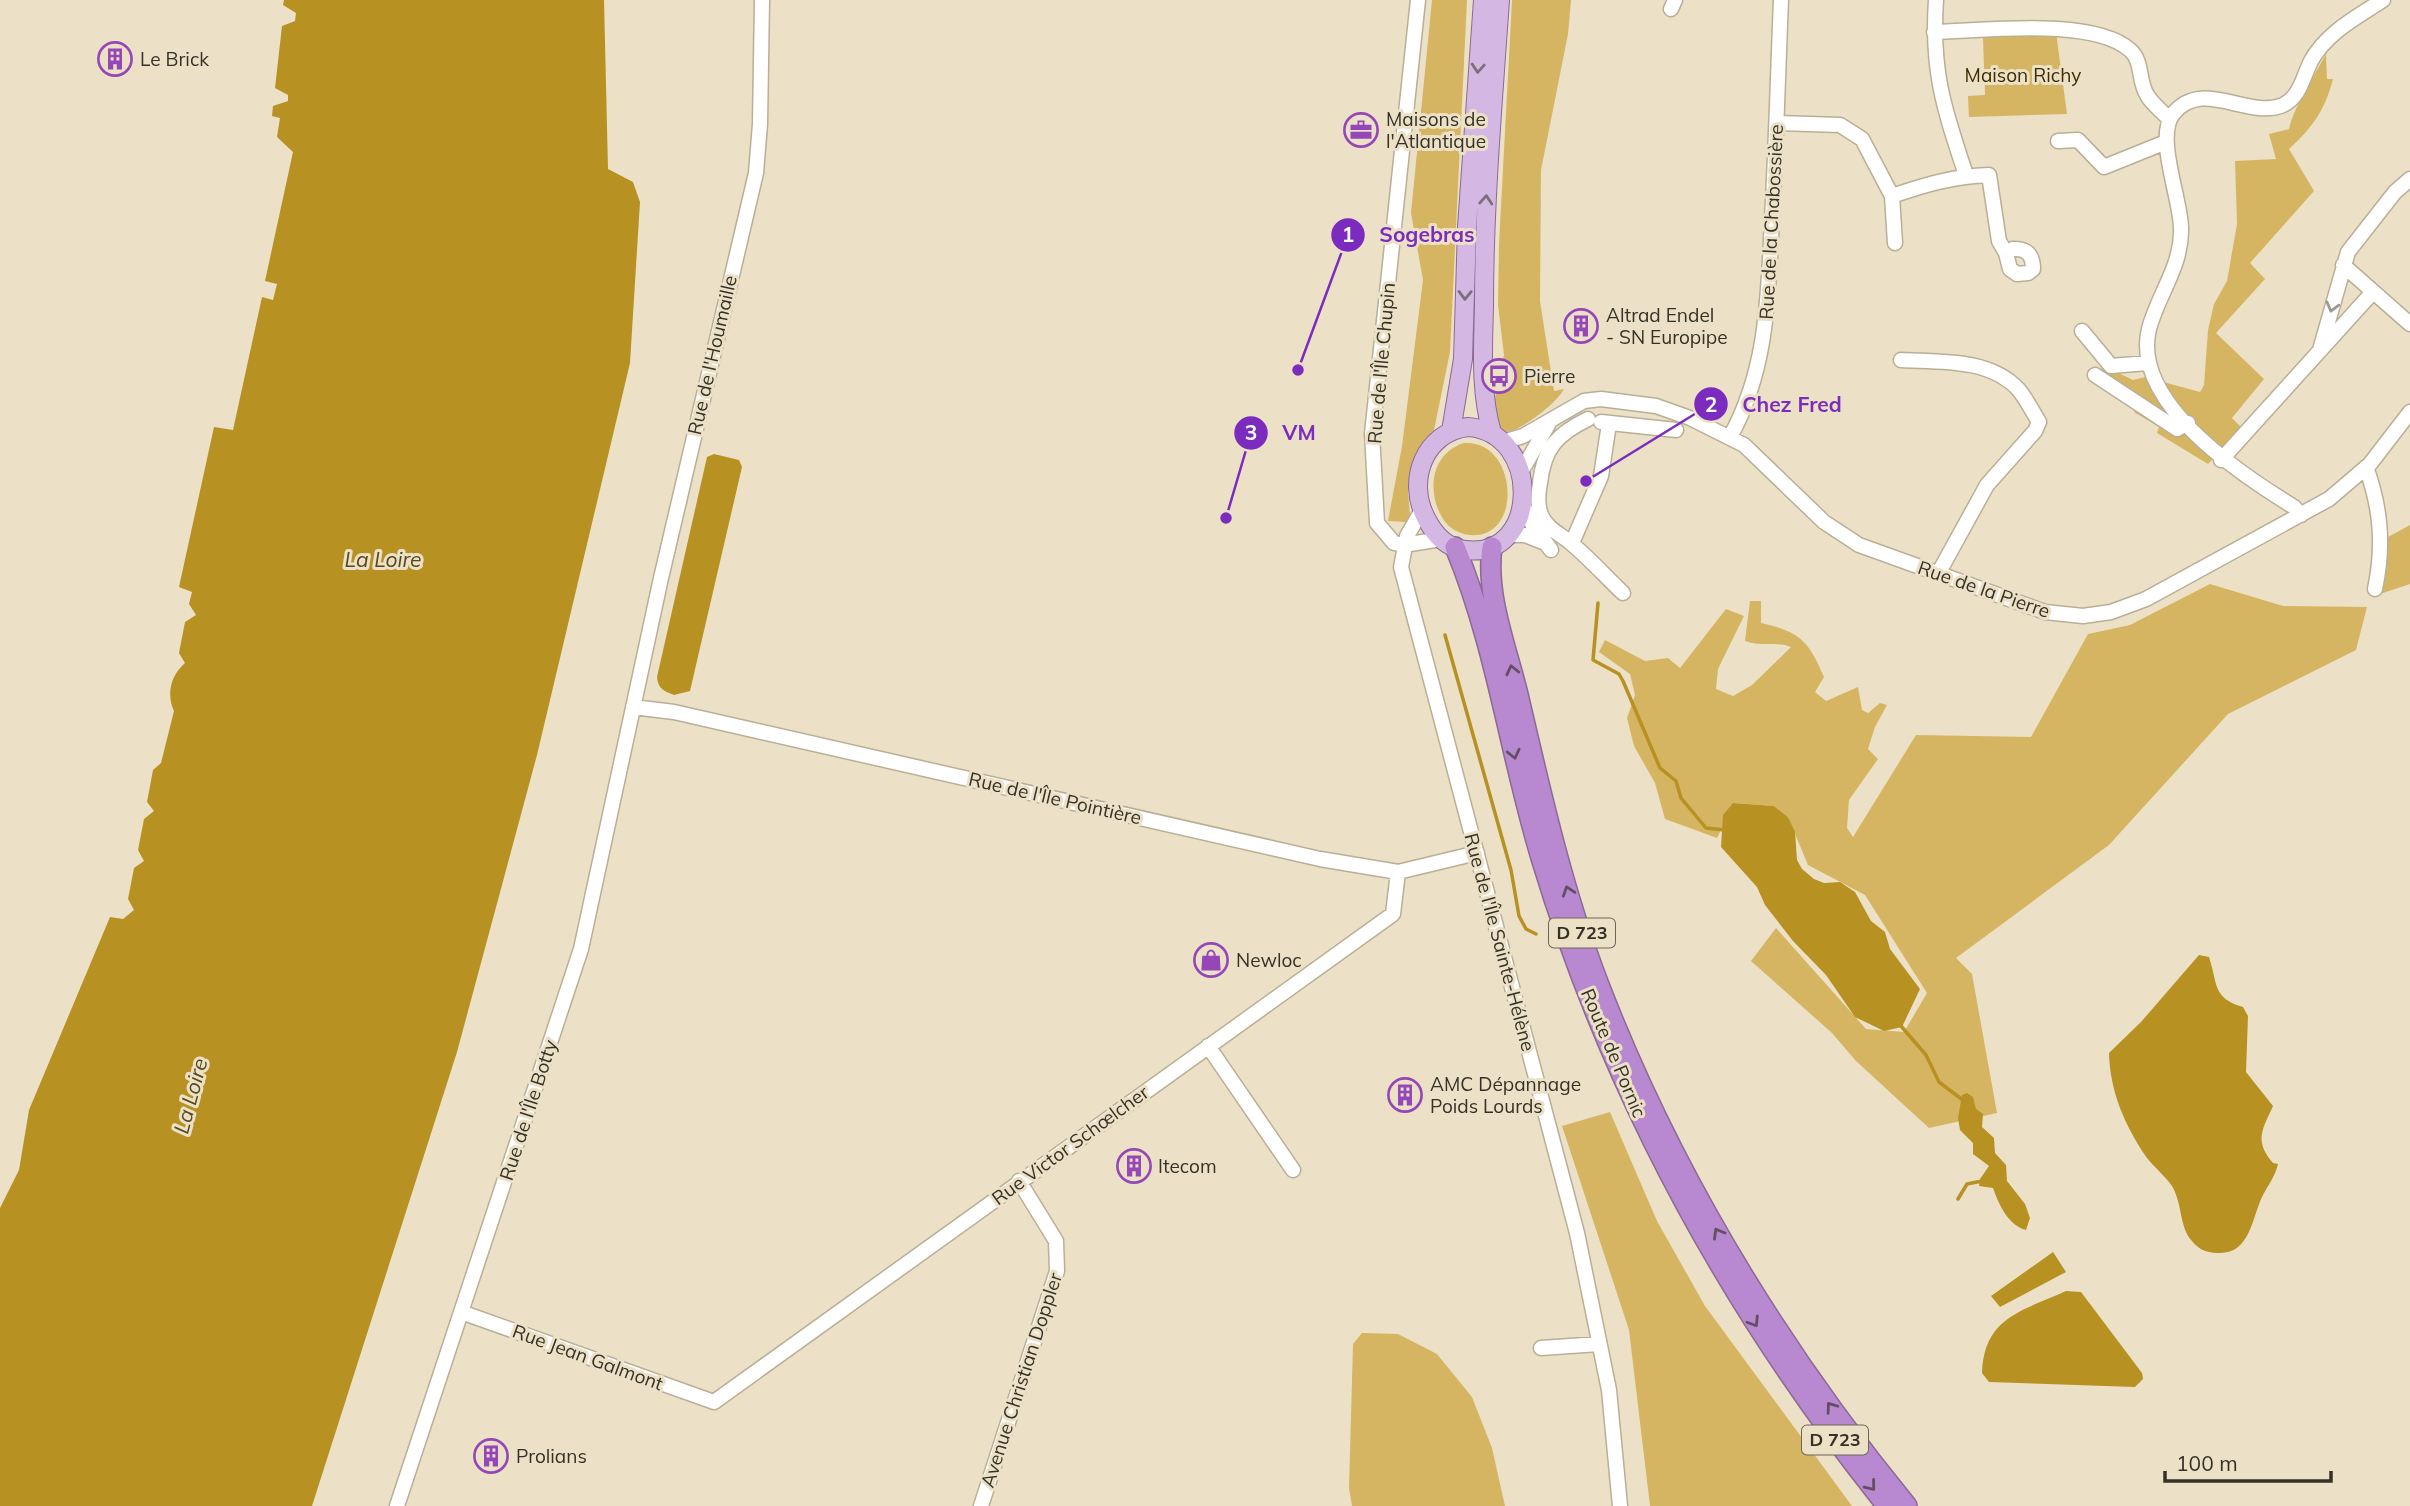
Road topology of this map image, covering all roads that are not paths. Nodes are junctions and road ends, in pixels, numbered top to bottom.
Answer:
1 (762, 0) edge
2 (1418, 0) edge
3 (1483, 0) edge
4 (1500, 0) edge
5 (1781, 0) edge
6 (1936, 0) edge
7 (2383, 0) edge
8 (1934, 32) junction
9 (2169, 119) junction
10 (1777, 123) junction
11 (2058, 141) dead end
12 (2166, 142) junction
13 (1966, 175) junction
14 (2410, 179) edge
15 (1892, 196) junction
16 (1895, 243) dead end
17 (2006, 253) dead end
18 (2343, 264) junction
19 (2372, 293) junction
20 (2410, 324) edge
21 (2082, 331) dead end
22 (2320, 350) junction
23 (1901, 360) dead end
24 (2148, 363) junction
25 (2095, 375) dead end
26 (1584, 401) junction
27 (2410, 412) edge
28 (1556, 416) junction
29 (1588, 419) junction
30 (2189, 423) junction
31 (1609, 424) junction
32 (1676, 430) dead end
33 (1451, 431) junction
34 (1730, 437) junction
35 (1498, 438) junction
36 (2221, 460) junction
37 (2366, 467) junction
38 (1521, 472) junction
39 (1522, 503) junction
40 (1422, 510) junction
41 (2301, 515) junction
42 (1509, 535) junction
43 (1448, 543) junction
44 (1572, 543) junction
45 (1404, 545) junction
46 (1492, 547) junction
47 (1938, 574) junction
48 (2375, 589) dead end
49 (1623, 593) dead end
50 (633, 707) junction
51 (1476, 853) junction
52 (1398, 872) junction
53 (1208, 1046) junction
54 (1293, 1170) dead end
55 (1019, 1181) junction
56 (461, 1312) junction
57 (1600, 1344) junction
58 (1541, 1348) dead end
59 (714, 1402) joint
60 (1903, 1505) edge
61 (397, 1506) edge
62 (981, 1506) edge
63 (1620, 1506) edge

1 - 50 street, Rue de l'Houmaille
2 - 45 street, Rue de l'Île Chupin
3 -> 33 main road
35 -> 4 main road
5 - 10 street, Rue de la Chabossière
6 - 8 street
7 - 9 street
8 - 9 street
8 - 13 street
9 - 12 street
10 - 15 street
10 - 34 street, Rue de la Chabossière
11 - 12 street
12 - 24 street
13 - 15 street
13 - 17 street
14 - 18 street
15 - 16 street
18 - 19 street
18 -> 22 street
19 - 20 street
19 - 22 street
21 - 24 street
22 - 36 street
23 - 47 street
24 - 30 street
25 - 30 street
26 - 28 street, Rue de la Pierre
26 - 29 street
26 - 34 street, Rue de la Pierre
27 - 37 street, Rue de la Pierre
28 - 35 street, Rue de la Pierre
28 - 38 street, Rue de la Pierre
29 - 31 street
29 - 44 street
30 - 36 street
31 - 32 street
31 - 44 street
33 - 35 main road
33 - 40 main road
34 - 47 street, Rue de la Pierre
35 - 38 main road
36 - 41 street
37 - 41 street, Rue de la Pierre
37 - 48 street
38 - 39 main road
39 - 42 main road
39 - 42 street
40 - 43 main road
40 - 45 street
41 - 47 street, Rue de la Pierre
42 - 46 main road
43 - 45 street
43 - 46 main road
43 -> 60 highway, Route de Pornic / D 723
44 - 49 street
45 - 51 street, Rue de l'Île Sainte-Hélène
60 -> 46 highway, Route de Pornic / D 723
50 - 52 street, Rue de l'Île Pointière
50 - 56 street, Rue de l'Île Botty
51 - 52 street, Rue de l'Île Pointière
51 - 57 street, Rue de l'Île Sainte-Hélène
52 - 53 street, Rue Victor Schœlcher
53 - 54 street
53 - 55 street, Rue Victor Schœlcher
55 - 59 street, Rue Victor Schœlcher
55 - 62 street, Avenue Christian Doppler
56 - 59 street, Rue Jean Galmont
56 - 61 street, Rue de l'Île Botty
57 - 58 street
57 - 63 street, Rue de l'Île Sainte-Hélène

